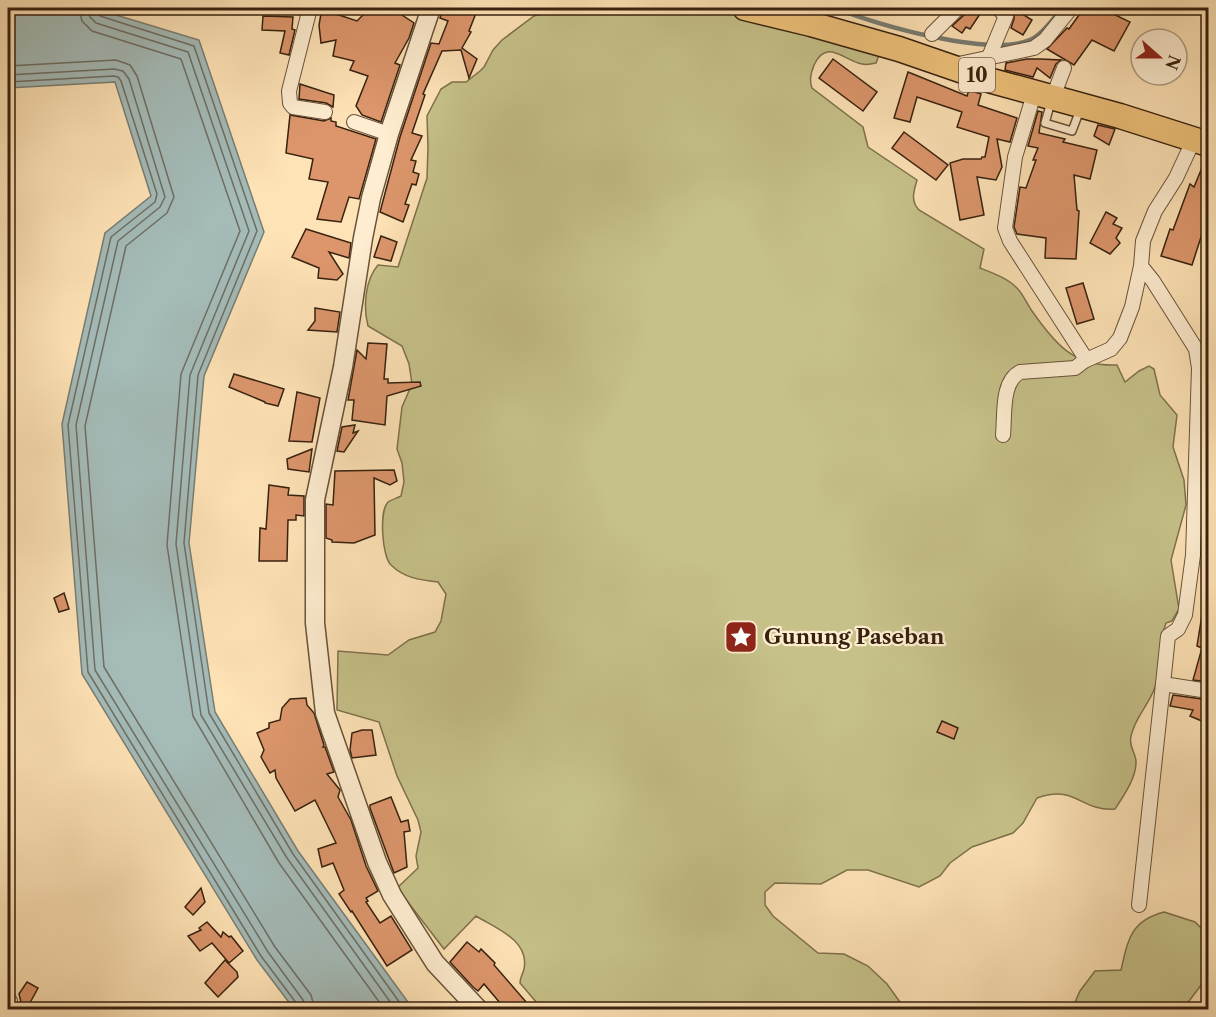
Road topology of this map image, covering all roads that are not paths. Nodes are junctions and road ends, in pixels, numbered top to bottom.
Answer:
1 (310, 8) edge
2 (431, 8) edge
3 (745, 8) edge
4 (786, 8) edge
5 (958, 8) edge
6 (998, 8) edge
7 (1071, 8) edge
8 (1204, 8) edge
9 (1209, 11) edge
10 (811, 24) junction
11 (932, 34) dead end
12 (990, 54) junction
13 (952, 66) junction
14 (1064, 68) dead end
15 (1043, 95) junction
16 (325, 112) dead end
17 (354, 122) dead end
18 (389, 134) junction
19 (1201, 141) edge
20 (1141, 266) junction
21 (1084, 360) junction
22 (1003, 435) dead end
23 (1163, 684) junction
24 (1209, 691) edge
25 (1140, 905) dead end
26 (479, 1010) edge

1 - 16 street
2 - 18 street
3 - 10 highway, 10
4 - 10 street
5 - 11 street
6 - 12 street
7 - 12 street
8 - 9 street
10 - 13 highway, 10
12 - 13 street
13 - 15 highway, 10
14 - 15 street
15 - 19 highway, 10
15 - 21 street
17 - 18 street
18 - 26 street
19 - 20 street
20 - 21 street
20 - 23 street
21 - 22 street
23 - 24 street
23 - 25 street

